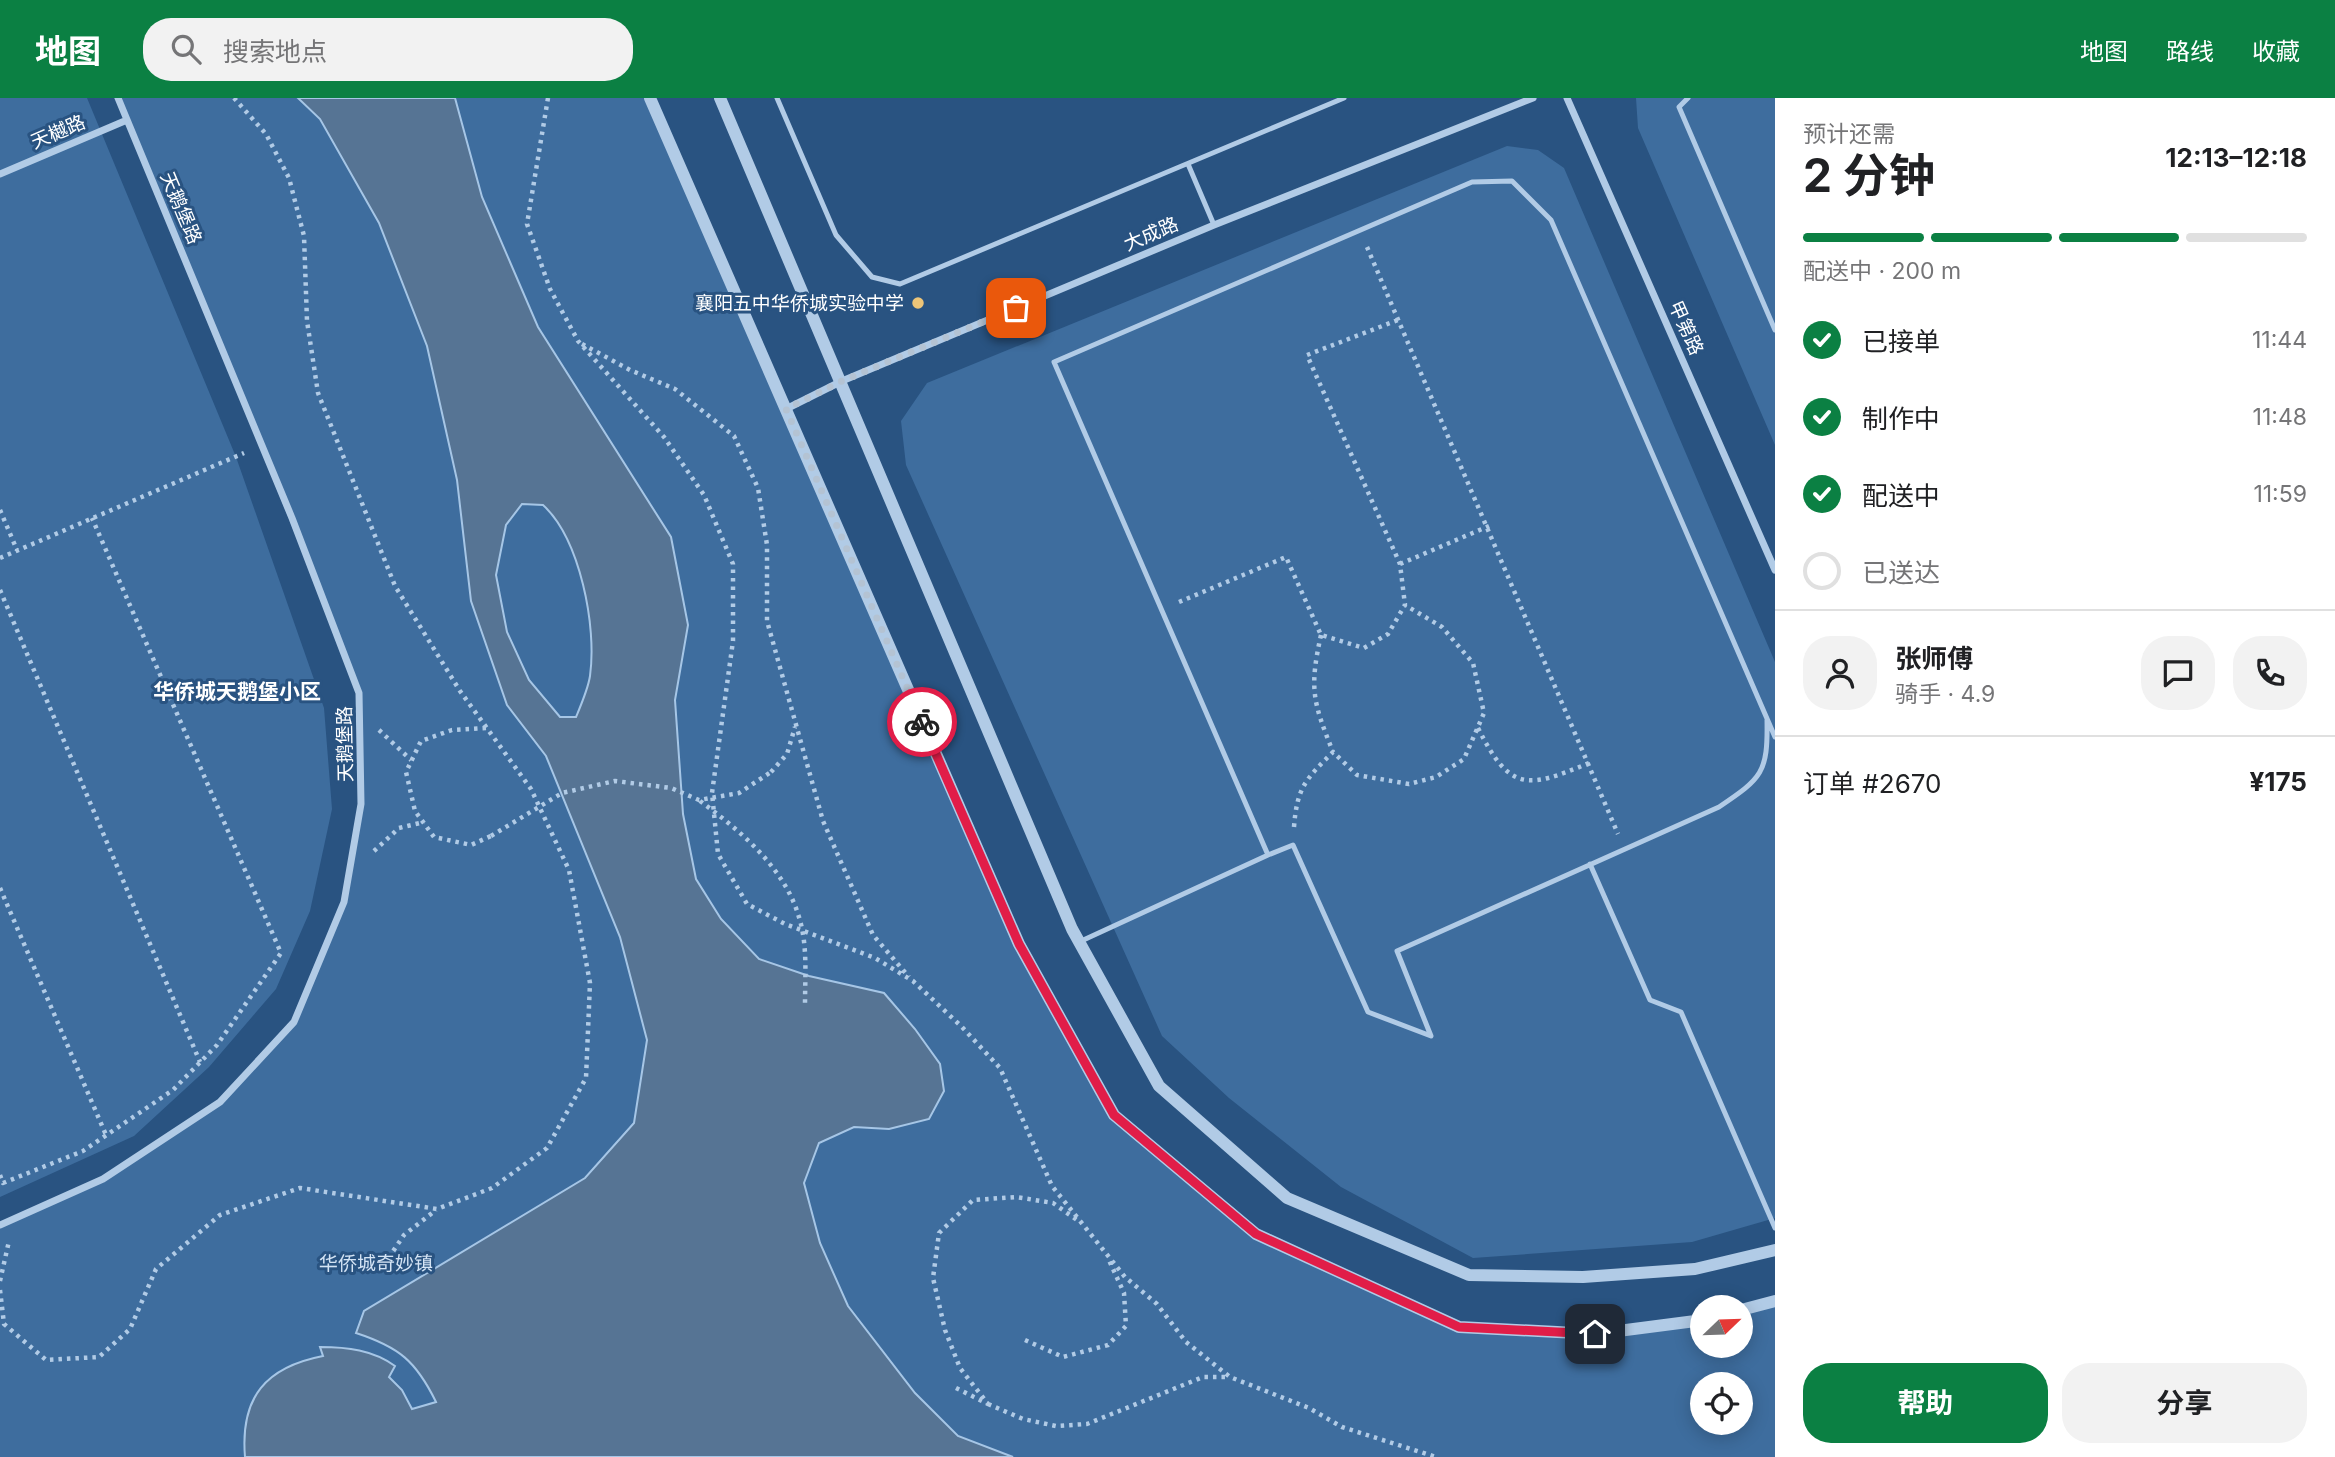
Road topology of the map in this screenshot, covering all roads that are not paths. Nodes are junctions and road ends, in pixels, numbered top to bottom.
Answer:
1 (118, 98) edge
2 (650, 98) edge
3 (720, 98) edge
4 (777, 98) edge
5 (1344, 98) edge
6 (1533, 98) edge
7 (1567, 98) edge
8 (1688, 98) edge
9 (127, 120) junction
10 (1188, 164) junction
11 (0, 174) edge
12 (1214, 225) junction
13 (1775, 330) edge
14 (842, 381) junction
15 (786, 409) junction
16 (1775, 570) edge
17 (1766, 717) junction
18 (1775, 737) edge
19 (1268, 855) junction
20 (1590, 864) junction
21 (1079, 942) junction
22 (0, 1224) edge
23 (1775, 1228) edge
24 (1775, 1250) edge
25 (1775, 1301) edge
26 (1754, 1307) edge
27 (1690, 1322) edge

1 - 9 street, 天鹅堡路
2 - 15 street
3 - 14 street
4 - 10 lane
5 - 10 lane
6 - 12 street, 大成路
7 - 16 street, 甲第路
8 - 13 lane
9 - 11 street, 天樾路
9 - 22 street, 天鹅堡路
10 - 12 lane
12 - 14 street, 大成路
14 - 15 street, 大成路
14 - 21 street
15 - 27 street
17 - 18 lane
17 - 19 lane
17 - 20 lane
19 - 20 lane
19 - 21 lane
20 - 23 lane
21 - 24 street
25 - 26 street

